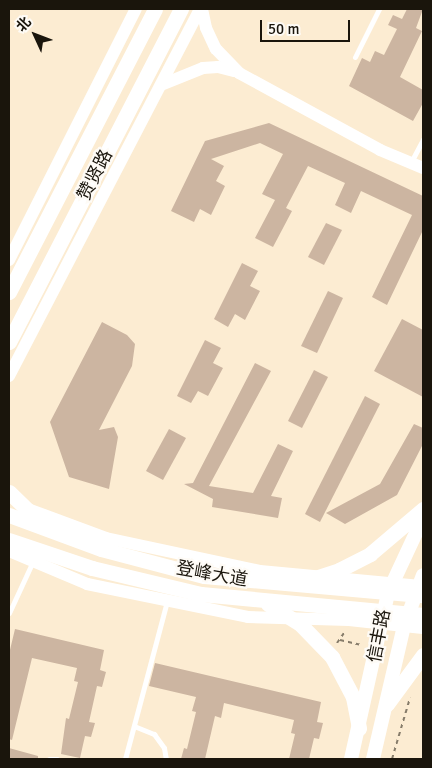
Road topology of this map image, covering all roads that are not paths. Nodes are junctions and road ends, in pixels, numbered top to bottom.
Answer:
1 (136, 9) edge
2 (155, 9) edge
3 (181, 9) edge
4 (201, 9) edge
5 (379, 9) edge
6 (355, 57) dead end
7 (239, 73) junction
8 (161, 85) junction
9 (423, 139) edge
10 (410, 163) junction
11 (423, 168) edge
12 (9, 260) edge
13 (9, 292) edge
14 (9, 342) edge
15 (9, 376) edge
16 (9, 492) edge
17 (22, 507) junction
18 (423, 509) edge
19 (9, 516) edge
20 (423, 518) edge
21 (65, 536) junction
22 (9, 540) edge
23 (9, 548) edge
24 (9, 552) edge
25 (30, 554) junction
26 (320, 577) junction
27 (289, 586) junction
28 (421, 587) edge
29 (390, 588) junction
30 (168, 601) junction
31 (263, 601) junction
32 (9, 612) edge
33 (423, 616) edge
34 (383, 617) junction
35 (293, 619) junction
36 (406, 620) junction
37 (423, 628) edge
38 (423, 655) edge
39 (387, 704) junction
40 (134, 726) junction
41 (359, 728) junction
42 (49, 759) edge
43 (57, 759) edge
44 (125, 759) edge
45 (166, 759) edge
46 (351, 759) edge
47 (373, 759) edge

1 - 12 street
2 - 13 main road, 赞贤路
3 - 14 main road, 赞贤路
4 - 7 street
4 - 8 street
5 - 6 lane
7 - 8 street
7 - 10 street
8 - 15 street
9 - 10 lane
10 - 11 street
16 - 17 main road
17 - 21 main road
17 - 26 street
18 - 26 main road
19 - 21 main road, 登峰大道
20 - 29 main road, 信丰路
21 - 27 main road, 登峰大道
22 - 25 main road, 登峰大道
23 - 25 main road
24 - 25 street
25 - 30 street
25 - 31 main road, 登峰大道
25 - 32 lane
26 - 27 main road
26 - 29 street
27 - 29 main road, 登峰大道
28 - 29 main road, 登峰大道
28 - 36 main road, 信丰路
29 - 34 main road, 信丰路
30 - 35 street
30 - 40 lane
31 - 34 main road, 登峰大道
31 - 35 main road
33 - 36 main road, 登峰大道
34 - 35 street
34 - 36 main road, 登峰大道
34 - 41 main road, 信丰路
35 - 41 main road
36 - 37 street
36 - 39 main road, 信丰路
38 - 39 main road
39 - 47 main road, 信丰路
40 - 44 lane
40 - 45 lane
41 - 46 main road, 信丰路
42 - 43 lane

